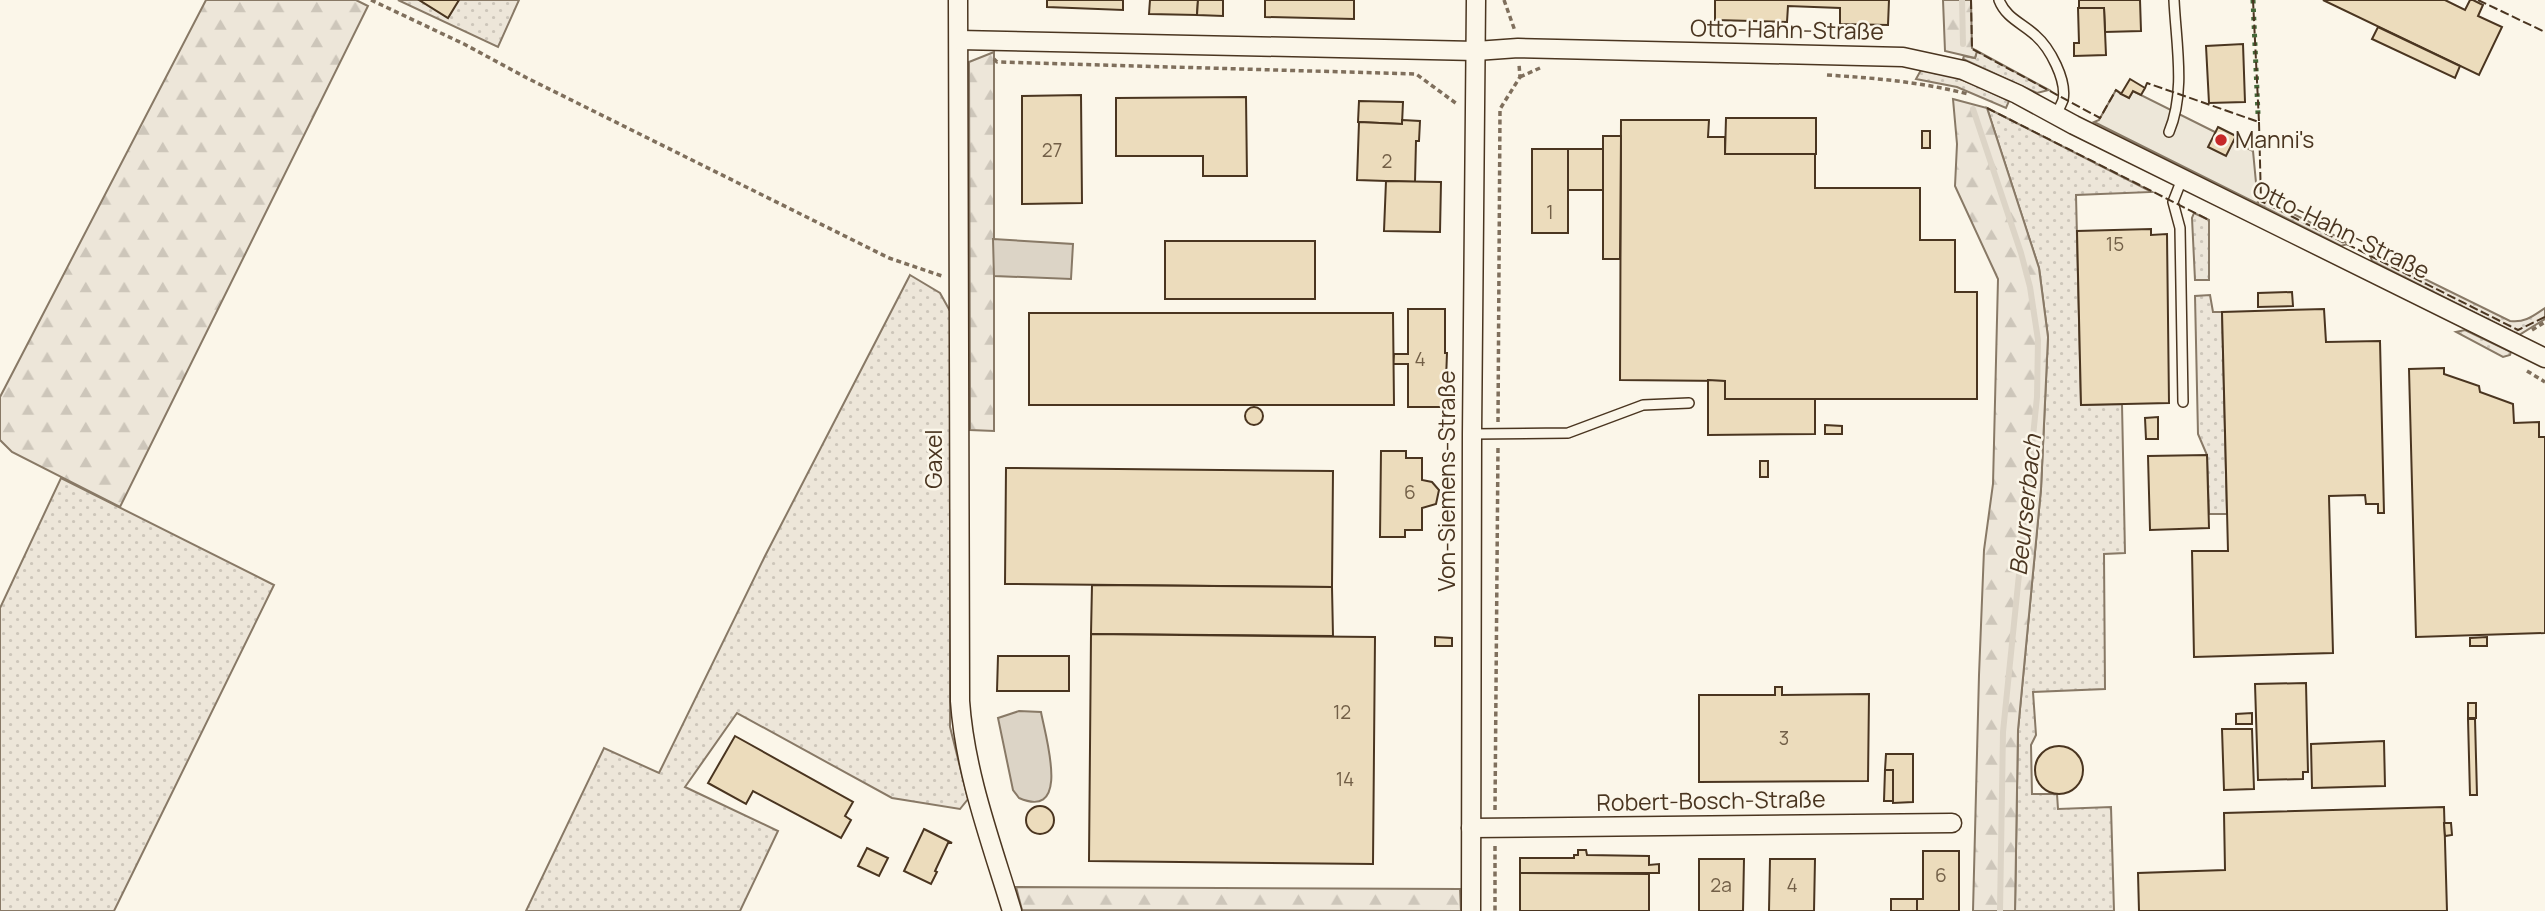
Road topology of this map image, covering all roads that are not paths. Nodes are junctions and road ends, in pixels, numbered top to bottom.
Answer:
1 (958, 0) edge
2 (1476, 0) edge
3 (1999, 0) edge
4 (2174, 0) edge
5 (959, 40) junction
6 (1476, 51) junction
7 (2056, 116) junction
8 (2169, 132) dead end
9 (2182, 179) junction
10 (2545, 358) edge
11 (2183, 402) dead end
12 (1689, 403) dead end
13 (1472, 434) junction
14 (1952, 823) dead end
15 (1471, 828) junction
16 (1012, 911) edge
17 (1471, 911) edge

1 - 5 street, Gaxel
2 - 6 street, Von-Siemens-Straße
3 - 7 lane
4 - 8 lane
5 - 6 street, Otto-Hahn-Straße
5 - 16 street, Gaxel
6 - 7 street, Otto-Hahn-Straße
6 - 13 street, Von-Siemens-Straße
7 - 9 street, Otto-Hahn-Straße
9 - 10 street, Otto-Hahn-Straße
9 - 11 lane
12 - 13 lane
13 - 15 street, Von-Siemens-Straße
14 - 15 street, Robert-Bosch-Straße
15 - 17 street, Von-Siemens-Straße

